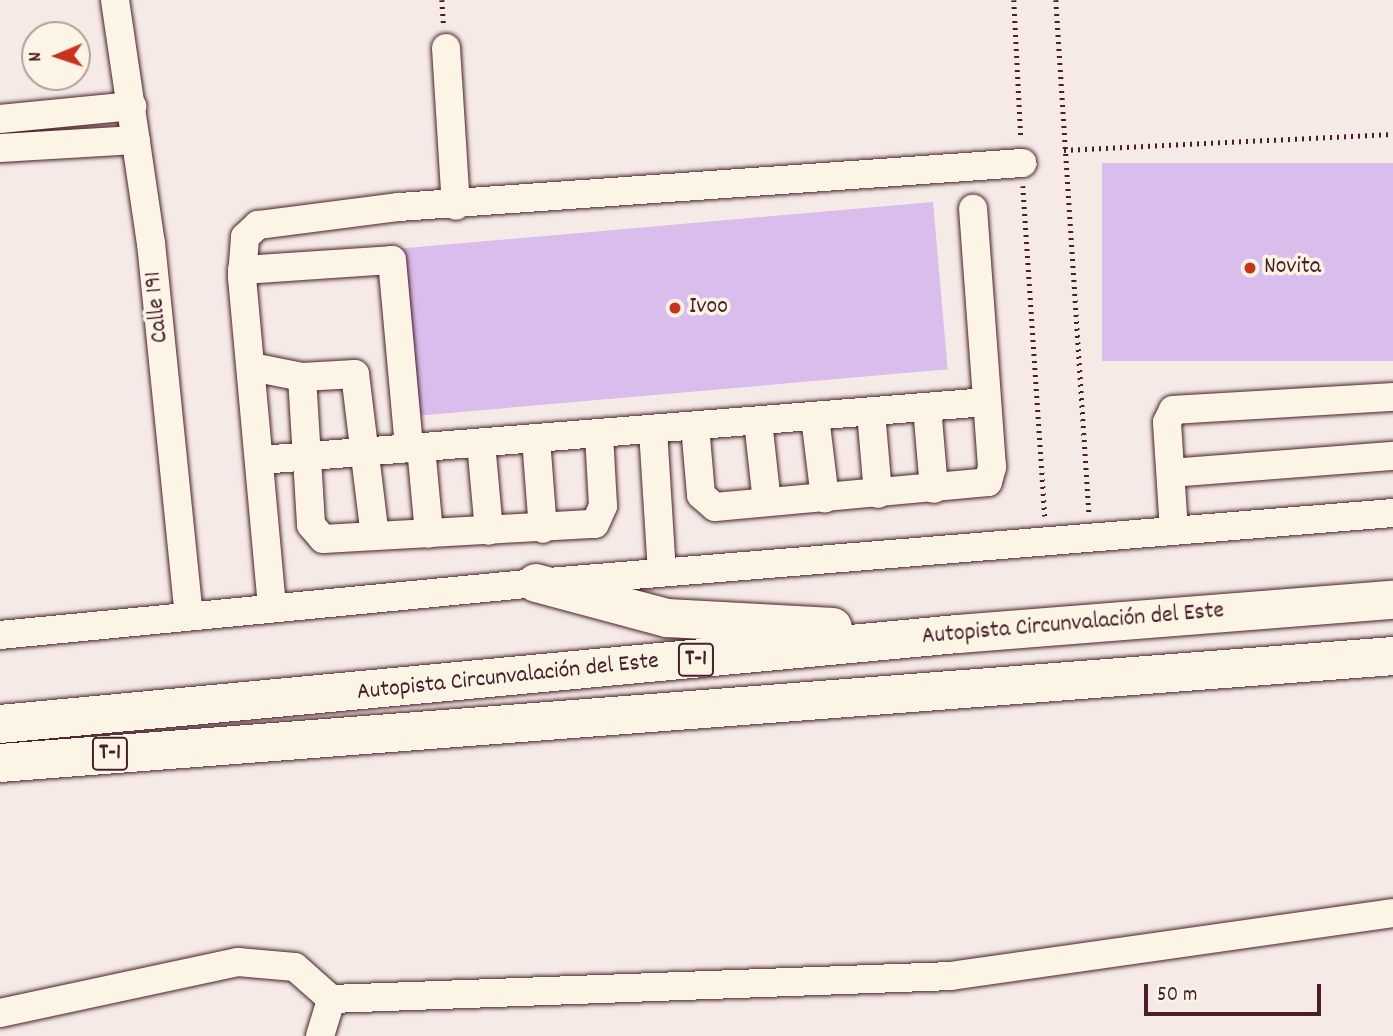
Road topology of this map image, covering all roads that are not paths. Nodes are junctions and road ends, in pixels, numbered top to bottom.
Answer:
1 (115, 0) edge
2 (446, 48) dead end
3 (132, 106) junction
4 (0, 119) edge
5 (136, 140) junction
6 (0, 148) edge
7 (1022, 163) road end
8 (456, 206) junction
9 (973, 209) dead end
10 (242, 270) junction
11 (252, 367) junction
12 (302, 377) junction
13 (1393, 397) edge
14 (986, 402) junction
15 (927, 407) junction
16 (871, 412) junction
17 (815, 416) junction
18 (758, 421) junction
19 (695, 426) junction
20 (653, 430) junction
21 (599, 434) junction
22 (536, 439) junction
23 (481, 443) junction
24 (415, 447) junction
25 (368, 451) junction
26 (308, 455) junction
27 (1393, 456) edge
28 (261, 460) junction
29 (1171, 473) junction
30 (934, 489) junction
31 (878, 494) junction
32 (825, 498) junction
33 (767, 502) junction
34 (1393, 513) edge
35 (543, 528) junction
36 (489, 531) junction
37 (1174, 531) junction
38 (429, 534) junction
39 (375, 536) junction
40 (663, 572) junction
41 (536, 583) junction
42 (1393, 600) edge
43 (272, 607) junction
44 (189, 615) junction
45 (958, 634) junction
46 (0, 635) edge
47 (1393, 656) edge
48 (0, 724) edge
49 (0, 763) edge
50 (1393, 913) edge
51 (331, 999) junction
52 (0, 1013) edge
53 (320, 1036) edge

1 - 3 street, Calle 191
2 - 8 street
3 - 4 street
3 - 5 street, Calle 191
5 - 6 street
5 - 44 street, Calle 191
7 - 8 street
8 - 10 street
9 - 14 street
10 - 11 street
10 - 24 street
11 - 12 street
11 - 28 street
12 - 25 street
12 - 26 street
13 - 29 street
14 - 15 street
14 - 30 street
15 - 16 street
15 - 30 street
16 - 17 street
16 - 31 street
17 - 18 street
17 - 32 street
18 - 19 street
18 - 33 street
19 - 20 street
19 - 33 street
20 - 21 street
20 - 40 street
21 - 22 street
21 - 35 street
22 - 23 street
22 - 35 street
23 - 24 street
23 - 36 street
24 - 25 street
24 - 38 street
25 - 26 street
25 - 39 street
26 - 28 street
26 - 39 street
27 - 29 street
28 - 43 street
29 - 37 street
30 - 31 street
31 - 32 street
32 - 33 street
34 - 37 street
35 - 36 street
36 - 38 street
37 - 40 street
38 - 39 street
40 - 41 street
41 - 43 street
41 - 45 highway
42 - 45 highway, Autopista Circunvalación del Este / T-1
43 - 44 street
44 - 46 street
45 - 48 highway, Autopista Circunvalación del Este / T-1
47 - 49 highway, Autopista Circunvalación del Este / T-1
50 - 51 street
51 - 52 street
51 - 53 street

